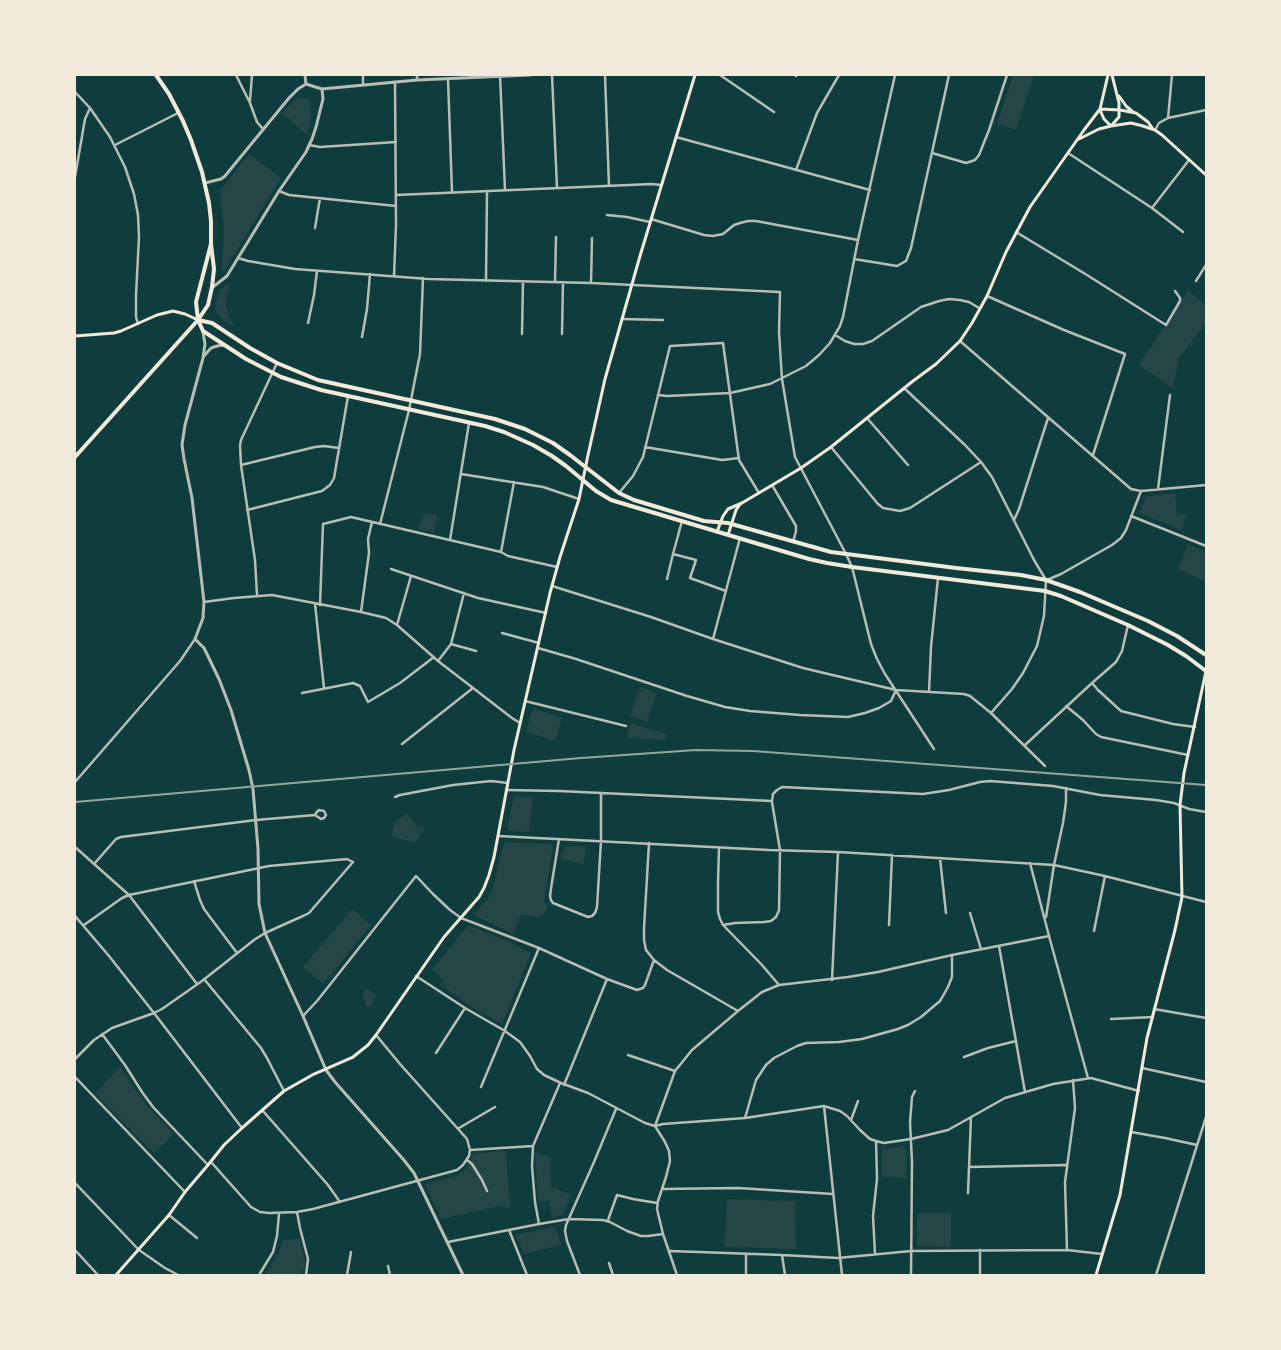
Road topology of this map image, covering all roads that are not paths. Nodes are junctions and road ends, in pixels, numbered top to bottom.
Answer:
1 (156, 75) edge
2 (236, 75) edge
3 (252, 75) edge
4 (305, 75) edge
5 (363, 75) edge
6 (417, 75) edge
7 (530, 75) edge
8 (552, 75) edge
9 (605, 75) edge
10 (694, 75) edge
11 (720, 75) edge
12 (839, 75) edge
13 (895, 75) edge
14 (948, 75) edge
15 (1007, 75) edge
16 (1110, 75) edge
17 (1172, 75) edge
18 (500, 76) edge
19 (448, 79) junction
20 (417, 80) junction
21 (396, 82) junction
22 (306, 84) junction
23 (364, 85) junction
24 (322, 90) junction
25 (75, 92) edge
26 (1118, 95) junction
27 (250, 103) junction
28 (90, 108) junction
29 (1100, 109) junction
30 (1120, 110) junction
31 (1206, 110) edge
32 (179, 112) junction
33 (774, 112) dead end
34 (1136, 113) junction
35 (1168, 118) junction
36 (1110, 126) junction
37 (263, 129) junction
38 (1155, 130) junction
39 (676, 136) junction
40 (1077, 141) junction
41 (396, 142) junction
42 (309, 144) junction
43 (115, 146) junction
44 (932, 153) junction
45 (1068, 153) junction
46 (1189, 160) junction
47 (796, 170) junction
48 (1206, 175) edge
49 (75, 176) edge
50 (205, 183) junction
51 (661, 185) junction
52 (609, 186) junction
53 (557, 188) junction
54 (505, 190) junction
55 (870, 190) junction
56 (279, 191) junction
57 (487, 191) junction
58 (452, 193) junction
59 (396, 195) junction
60 (320, 198) junction
61 (396, 206) junction
62 (1152, 208) junction
63 (606, 215) dead end
64 (650, 221) junction
65 (315, 228) dead end
66 (1016, 232) junction
67 (1183, 232) dead end
68 (556, 237) dead end
69 (592, 238) dead end
70 (858, 240) junction
71 (211, 244) junction
72 (238, 258) junction
73 (854, 259) junction
74 (1206, 265) edge
75 (317, 270) junction
76 (370, 274) junction
77 (394, 276) junction
78 (423, 278) junction
79 (1196, 280) dead end
80 (486, 281) junction
81 (523, 282) junction
82 (555, 282) junction
83 (563, 282) junction
84 (591, 283) junction
85 (631, 285) junction
86 (212, 287) junction
87 (1175, 291) dead end
88 (987, 296) junction
89 (980, 308) junction
90 (622, 318) junction
91 (198, 320) junction
92 (663, 320) dead end
93 (308, 323) dead end
94 (138, 324) junction
95 (203, 331) junction
96 (522, 334) dead end
97 (562, 334) dead end
98 (835, 335) junction
99 (75, 336) edge
100 (362, 337) dead end
101 (960, 341) junction
102 (224, 345) junction
103 (203, 358) junction
104 (277, 363) junction
105 (272, 373) junction
106 (782, 379) junction
107 (904, 388) junction
108 (730, 393) junction
109 (658, 395) junction
110 (1170, 395) dead end
111 (348, 396) junction
112 (411, 401) junction
113 (409, 410) junction
114 (867, 418) junction
115 (1048, 418) junction
116 (469, 423) junction
117 (646, 447) junction
118 (831, 447) junction
119 (339, 448) junction
120 (1092, 456) junction
121 (75, 457) edge
122 (739, 458) junction
123 (981, 462) junction
124 (242, 465) junction
125 (908, 465) dead end
126 (585, 467) junction
127 (800, 468) junction
128 (461, 474) junction
129 (583, 481) junction
130 (514, 482) junction
131 (772, 485) junction
132 (1206, 485) edge
133 (1158, 489) junction
134 (1141, 491) junction
135 (619, 493) junction
136 (759, 493) junction
137 (579, 499) junction
138 (742, 503) junction
139 (248, 510) junction
140 (1131, 516) junction
141 (1014, 520) junction
142 (682, 521) junction
143 (372, 522) junction
144 (720, 523) junction
145 (380, 524) junction
146 (731, 524) junction
147 (717, 532) junction
148 (728, 535) junction
149 (740, 538) junction
150 (450, 540) junction
151 (793, 542) junction
152 (1206, 546) edge
153 (501, 552) junction
154 (672, 554) junction
155 (846, 554) junction
156 (557, 567) junction
157 (852, 567) junction
158 (391, 570) dead end
159 (411, 576) junction
160 (938, 578) junction
161 (667, 579) dead end
162 (1046, 580) junction
163 (552, 586) junction
164 (1045, 591) junction
165 (726, 592) junction
166 (464, 593) junction
167 (257, 596) junction
168 (204, 602) junction
169 (315, 604) junction
170 (320, 605) junction
171 (361, 612) junction
172 (546, 613) junction
173 (398, 625) junction
174 (1128, 626) junction
175 (502, 634) dead end
176 (195, 639) junction
177 (713, 639) junction
178 (539, 643) junction
179 (451, 644) junction
180 (538, 648) junction
181 (476, 651) dead end
182 (1206, 655) edge
183 (434, 656) junction
184 (438, 661) junction
185 (1206, 671) edge
186 (1092, 683) junction
187 (324, 688) junction
188 (473, 688) junction
189 (896, 690) junction
190 (929, 692) junction
191 (302, 693) dead end
192 (525, 701) junction
193 (1066, 706) junction
194 (991, 713) junction
195 (520, 723) junction
196 (626, 726) dead end
197 (1195, 727) junction
198 (402, 744) dead end
199 (1025, 745) junction
200 (934, 749) dead end
201 (1188, 756) junction
202 (1045, 766) dead end
203 (75, 782) edge
204 (508, 783) junction
205 (1066, 788) junction
206 (506, 790) junction
207 (601, 793) junction
208 (395, 797) dead end
209 (772, 802) junction
210 (1180, 805) junction
211 (1206, 812) edge
212 (315, 816) dead end
213 (256, 820) junction
214 (498, 836) junction
215 (559, 839) junction
216 (601, 841) junction
217 (650, 843) junction
218 (75, 847) edge
219 (719, 847) junction
220 (780, 850) junction
221 (838, 852) junction
222 (892, 855) junction
223 (940, 858) junction
224 (1030, 863) junction
225 (94, 864) junction
226 (1054, 865) junction
227 (258, 868) junction
228 (1105, 876) junction
229 (194, 881) junction
230 (129, 895) junction
231 (1182, 897) junction
232 (1206, 902) edge
233 (946, 913) dead end
234 (970, 913) dead end
235 (75, 916) edge
236 (461, 918) junction
237 (1045, 920) junction
238 (84, 925) junction
239 (723, 925) junction
240 (889, 925) dead end
241 (1094, 931) dead end
242 (265, 933) junction
243 (1049, 936) junction
244 (999, 946) junction
245 (538, 948) junction
246 (981, 949) junction
247 (238, 953) junction
248 (952, 955) junction
249 (654, 960) junction
250 (416, 976) junction
251 (204, 979) junction
252 (607, 979) junction
253 (832, 980) junction
254 (197, 984) junction
255 (779, 985) junction
256 (465, 1008) junction
257 (1154, 1009) junction
258 (738, 1011) junction
259 (154, 1013) junction
260 (303, 1016) junction
261 (1153, 1017) junction
262 (1206, 1018) edge
263 (1111, 1019) dead end
264 (505, 1031) junction
265 (102, 1034) junction
266 (376, 1035) junction
267 (1016, 1041) junction
268 (436, 1053) dead end
269 (628, 1055) dead end
270 (964, 1057) dead end
271 (75, 1059) edge
272 (1142, 1068) junction
273 (326, 1070) junction
274 (675, 1071) junction
275 (75, 1078) edge
276 (1088, 1078) junction
277 (1073, 1080) junction
278 (1206, 1082) edge
279 (560, 1083) junction
280 (564, 1085) junction
281 (481, 1087) dead end
282 (284, 1091) junction
283 (915, 1091) dead end
284 (1025, 1092) junction
285 (1139, 1092) junction
286 (858, 1101) dead end
287 (824, 1106) junction
288 (494, 1107) dead end
289 (616, 1108) junction
290 (263, 1111) junction
291 (971, 1117) junction
292 (1206, 1117) edge
293 (745, 1118) junction
294 (851, 1120) junction
295 (656, 1126) junction
296 (242, 1128) junction
297 (459, 1129) junction
298 (1131, 1132) junction
299 (911, 1139) junction
300 (876, 1142) junction
301 (1197, 1145) junction
302 (533, 1146) junction
303 (470, 1150) junction
304 (467, 1160) junction
305 (209, 1163) junction
306 (1066, 1166) junction
307 (969, 1167) junction
308 (417, 1180) junction
309 (75, 1183) edge
310 (662, 1189) junction
311 (487, 1191) dead end
312 (185, 1192) junction
313 (968, 1193) dead end
314 (833, 1194) junction
315 (340, 1202) junction
316 (658, 1203) junction
317 (297, 1212) junction
318 (279, 1213) junction
319 (169, 1215) junction
320 (569, 1220) junction
321 (608, 1221) junction
322 (539, 1224) junction
323 (509, 1230) junction
324 (663, 1234) junction
325 (197, 1238) dead end
326 (448, 1242) junction
327 (75, 1250) edge
328 (139, 1250) junction
329 (980, 1250) junction
330 (1067, 1250) junction
331 (669, 1251) junction
332 (911, 1251) junction
333 (350, 1252) dead end
334 (746, 1254) junction
335 (875, 1254) junction
336 (1102, 1254) junction
337 (782, 1255) junction
338 (840, 1258) junction
339 (608, 1263) dead end
340 (388, 1266) dead end
341 (98, 1275) edge
342 (116, 1275) edge
343 (178, 1275) edge
344 (259, 1275) edge
345 (306, 1275) edge
346 (347, 1275) edge
347 (390, 1275) edge
348 (461, 1275) edge
349 (527, 1275) edge
350 (580, 1275) edge
351 (613, 1275) edge
352 (677, 1275) edge
353 (746, 1275) edge
354 (785, 1275) edge
355 (842, 1275) edge
356 (911, 1275) edge
357 (980, 1275) edge
358 (1096, 1275) edge
359 (1156, 1275) edge

1 - 32 main road
2 - 27 street
3 - 27 street
4 - 22 street
5 - 23 street
6 - 20 street
7 - 18 street
8 - 53 street
9 - 52 street
10 - 39 main road
11 - 33 street
12 - 47 street
13 - 55 street
14 - 44 street
15 - 44 street
16 - 26 main road
16 - 29 main road
17 - 35 street
18 - 19 street
18 - 54 street
19 - 20 street
19 - 58 street
20 - 21 street
21 - 23 street
21 - 41 street
22 - 24 street
22 - 37 street
23 - 24 street
24 - 42 street
25 - 28 street
26 - 30 main road
26 - 34 main road
27 - 37 street
28 - 43 street
28 - 49 street
29 - 30 main road
29 - 36 main road
29 - 40 main road
30 - 34 main road
30 - 36 main road
31 - 35 street
32 - 43 street
32 - 50 main road
34 - 38 main road
35 - 38 street
36 - 38 main road
36 - 40 main road
37 - 50 street
38 - 46 main road
39 - 47 street
39 - 51 main road
40 - 45 main road
41 - 42 street
41 - 59 street
42 - 56 street
43 - 94 street
44 - 73 street
45 - 62 street
45 - 66 main road
46 - 48 main road
46 - 62 street
47 - 55 street
50 - 71 main road
51 - 52 street
51 - 64 main road
52 - 53 street
53 - 54 street
54 - 57 street
55 - 70 street
56 - 60 street
56 - 72 street
57 - 58 street
57 - 80 street
58 - 59 street
59 - 61 street
60 - 61 street
60 - 65 street
61 - 77 street
62 - 67 street
63 - 64 street
64 - 70 street
64 - 85 main road
66 - 87 street
66 - 88 main road
68 - 82 street
69 - 84 street
70 - 73 street
71 - 86 main road
71 - 91 main road
72 - 75 street
72 - 86 street
73 - 98 street
74 - 79 street
75 - 76 street
75 - 93 street
76 - 77 street
76 - 100 street
77 - 78 street
78 - 80 street
78 - 112 street
80 - 81 street
81 - 82 street
81 - 96 street
82 - 83 street
83 - 84 street
83 - 97 street
84 - 85 street
85 - 90 main road
85 - 106 street
86 - 91 main road
88 - 89 main road
88 - 120 street
89 - 98 street
89 - 101 main road
90 - 92 street
90 - 126 main road
91 - 94 main road
91 - 95 main road
91 - 104 main road
91 - 121 main road
94 - 99 main road
95 - 102 main road
95 - 103 street
98 - 106 street
101 - 107 main road
101 - 115 street
102 - 103 street
102 - 105 main road
103 - 168 street
104 - 105 street
104 - 112 main road
105 - 111 main road
105 - 124 street
106 - 108 street
106 - 127 street
107 - 114 main road
107 - 123 street
108 - 109 street
108 - 109 street
108 - 122 street
109 - 117 street
110 - 133 street
111 - 113 main road
111 - 119 street
112 - 113 street
112 - 126 main road
113 - 116 main road
113 - 145 street
114 - 118 main road
114 - 125 street
115 - 120 street
115 - 141 street
116 - 128 street
116 - 129 main road
117 - 122 street
117 - 135 street
118 - 123 street
118 - 127 main road
119 - 124 street
119 - 139 street
120 - 134 street
122 - 136 street
123 - 141 street
124 - 139 street
126 - 129 main road
126 - 135 main road
127 - 131 main road
127 - 155 street
128 - 130 street
128 - 150 street
129 - 137 main road
129 - 142 main road
130 - 137 street
130 - 153 street
131 - 136 main road
131 - 151 street
132 - 133 street
133 - 134 street
134 - 140 street
135 - 144 main road
136 - 138 main road
137 - 156 main road
138 - 144 main road
138 - 146 main road
139 - 167 street
140 - 152 street
140 - 162 street
141 - 162 street
142 - 147 main road
142 - 154 street
143 - 145 street
143 - 170 street
143 - 171 street
144 - 146 main road
144 - 147 main road
145 - 150 street
146 - 148 main road
146 - 151 main road
147 - 148 main road
148 - 149 main road
149 - 157 main road
149 - 165 street
150 - 153 street
151 - 155 main road
153 - 156 street
154 - 161 street
154 - 165 street
155 - 157 street
155 - 162 main road
156 - 163 main road
157 - 160 main road
157 - 189 street
158 - 159 street
159 - 166 street
159 - 173 street
160 - 164 main road
160 - 190 street
162 - 164 street
162 - 182 main road
163 - 172 main road
163 - 177 street
164 - 174 main road
164 - 194 street
165 - 177 street
166 - 172 street
166 - 179 street
167 - 168 street
167 - 169 street
168 - 176 street
169 - 170 street
169 - 187 street
170 - 171 street
171 - 173 street
172 - 178 main road
173 - 183 street
174 - 185 main road
174 - 186 street
175 - 178 street
176 - 203 street
176 - 213 street
177 - 189 street
178 - 180 main road
179 - 181 street
179 - 184 street
180 - 189 street
180 - 192 main road
183 - 184 street
183 - 187 street
184 - 188 street
185 - 197 main road
186 - 193 street
186 - 197 street
187 - 191 street
188 - 195 street
188 - 198 street
189 - 190 street
189 - 200 street
190 - 194 street
192 - 195 main road
192 - 196 street
193 - 199 street
193 - 201 street
194 - 199 street
195 - 204 main road
197 - 201 main road
199 - 202 street
201 - 210 main road
204 - 206 main road
204 - 208 street
205 - 209 street
205 - 210 street
205 - 226 street
206 - 207 street
206 - 214 main road
207 - 209 street
207 - 216 street
209 - 220 street
210 - 211 street
210 - 231 main road
212 - 213 street
213 - 225 street
213 - 227 street
214 - 215 street
214 - 236 main road
215 - 216 street
215 - 216 street
216 - 217 street
217 - 219 street
217 - 249 street
218 - 225 street
219 - 220 street
219 - 239 street
220 - 221 street
220 - 239 street
221 - 222 street
221 - 253 street
222 - 223 street
222 - 240 street
223 - 224 street
223 - 233 street
224 - 226 street
224 - 237 street
225 - 230 street
226 - 228 street
226 - 237 street
227 - 229 street
227 - 242 street
227 - 242 street
228 - 231 street
228 - 241 street
229 - 230 street
229 - 247 street
230 - 238 street
230 - 254 street
231 - 232 street
231 - 257 main road
234 - 246 street
235 - 238 street
236 - 245 street
236 - 250 main road
236 - 260 street
237 - 243 street
238 - 259 street
239 - 255 street
242 - 247 street
242 - 260 street
243 - 244 street
243 - 276 street
244 - 246 street
244 - 267 street
245 - 252 street
245 - 264 street
246 - 248 street
247 - 251 street
248 - 253 street
248 - 293 street
249 - 252 street
249 - 258 street
250 - 256 street
250 - 266 main road
251 - 254 street
251 - 282 street
252 - 280 street
253 - 255 street
254 - 259 street
255 - 258 street
256 - 264 street
256 - 268 street
257 - 261 main road
257 - 262 street
258 - 274 street
259 - 265 street
259 - 296 street
260 - 273 street
261 - 263 street
261 - 272 main road
264 - 279 street
264 - 281 street
265 - 271 street
265 - 305 street
266 - 273 main road
266 - 297 street
267 - 270 street
267 - 284 street
269 - 274 street
272 - 278 street
272 - 285 main road
273 - 282 main road
273 - 308 street
274 - 295 street
275 - 312 street
276 - 277 street
276 - 285 street
277 - 284 street
277 - 306 street
279 - 280 street
279 - 302 street
280 - 289 street
282 - 290 main road
283 - 299 street
284 - 291 street
285 - 298 main road
286 - 294 street
287 - 293 street
287 - 294 street
287 - 314 street
288 - 297 street
289 - 295 street
289 - 320 street
290 - 296 main road
290 - 315 street
291 - 299 street
291 - 307 street
292 - 301 street
293 - 295 street
294 - 300 street
295 - 310 street
296 - 305 main road
297 - 303 street
298 - 301 street
298 - 336 main road
299 - 300 street
299 - 332 street
300 - 335 street
301 - 359 street
302 - 303 street
302 - 322 street
303 - 304 street
304 - 308 street
304 - 311 street
305 - 312 main road
305 - 318 street
306 - 307 street
306 - 330 street
307 - 313 street
308 - 315 street
308 - 326 street
309 - 328 street
310 - 314 street
310 - 316 street
312 - 319 main road
314 - 338 street
315 - 317 street
316 - 321 street
316 - 324 street
317 - 318 street
317 - 345 street
318 - 344 street
319 - 325 street
319 - 328 main road
320 - 321 street
320 - 322 street
320 - 350 street
321 - 324 street
322 - 323 street
323 - 326 street
323 - 349 street
324 - 331 street
326 - 348 street
327 - 341 street
328 - 342 main road
328 - 343 street
329 - 330 street
329 - 332 street
329 - 357 street
330 - 336 street
331 - 334 street
331 - 352 street
332 - 335 street
332 - 356 street
333 - 346 street
334 - 337 street
334 - 353 street
335 - 338 street
336 - 358 main road
337 - 338 street
337 - 354 street
338 - 355 street
339 - 351 street
340 - 347 street

